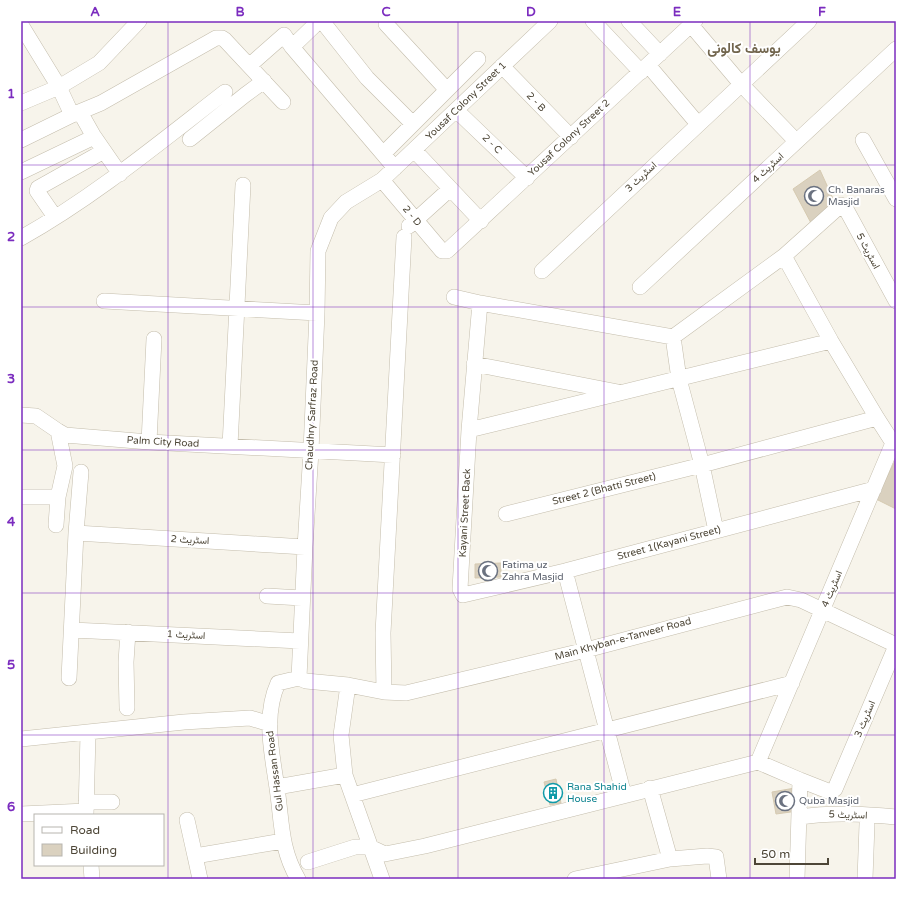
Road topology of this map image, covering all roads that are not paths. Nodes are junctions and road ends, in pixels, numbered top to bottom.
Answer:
1 (139, 21) edge
2 (319, 21) edge
3 (322, 21) edge
4 (550, 21) edge
5 (593, 21) edge
6 (630, 21) edge
7 (809, 21) edge
8 (693, 23) edge
9 (386, 24) dead end
10 (24, 34) edge
11 (292, 47) junction
12 (896, 49) edge
13 (660, 54) junction
14 (478, 59) dead end
15 (250, 66) junction
16 (502, 66) junction
17 (644, 68) junction
18 (264, 81) junction
19 (741, 84) junction
20 (58, 87) junction
21 (447, 90) junction
22 (225, 92) dead end
23 (283, 102) dead end
24 (21, 103) edge
25 (456, 110) junction
26 (76, 113) junction
27 (412, 123) dead end
28 (698, 124) junction
29 (94, 137) junction
30 (571, 137) junction
31 (190, 139) dead end
32 (21, 140) edge
33 (863, 140) dead end
34 (796, 141) junction
35 (414, 150) junction
36 (104, 151) junction
37 (384, 154) junction
38 (395, 168) junction
39 (21, 172) edge
40 (120, 174) junction
41 (527, 178) junction
42 (382, 180) junction
43 (243, 186) dead end
44 (450, 189) junction
45 (896, 199) edge
46 (55, 217) junction
47 (481, 221) junction
48 (410, 228) junction
49 (21, 238) edge
50 (442, 251) joint
51 (784, 256) junction
52 (542, 271) dead end
53 (640, 286) dead end
54 (454, 297) dead end
55 (895, 299) edge
56 (104, 302) dead end
57 (480, 303) junction
58 (237, 309) junction
59 (317, 313) junction
60 (673, 337) junction
61 (154, 339) dead end
62 (831, 341) junction
63 (474, 364) junction
64 (679, 379) junction
65 (623, 393) junction
66 (21, 415) edge
67 (877, 418) junction
68 (469, 430) junction
69 (58, 431) junction
70 (149, 442) junction
71 (230, 446) junction
72 (311, 451) junction
73 (393, 455) junction
74 (702, 464) junction
75 (81, 472) dead end
76 (874, 489) junction
77 (21, 497) edge
78 (58, 497) junction
79 (506, 514) dead end
80 (56, 525) dead end
81 (716, 531) junction
82 (76, 533) junction
83 (304, 546) junction
84 (565, 571) junction
85 (464, 595) joint
86 (267, 596) dead end
87 (302, 598) junction
88 (823, 611) junction
89 (72, 630) junction
90 (128, 632) junction
91 (300, 641) junction
92 (896, 646) edge
93 (586, 650) junction
94 (69, 678) dead end
95 (299, 678) junction
96 (792, 683) junction
97 (344, 685) junction
98 (384, 692) junction
99 (127, 708) dead end
100 (270, 724) junction
101 (608, 731) junction
102 (88, 732) junction
103 (21, 739) edge
104 (758, 762) junction
105 (345, 775) junction
106 (800, 780) junction
107 (277, 787) junction
108 (650, 788) junction
109 (352, 795) junction
110 (624, 795) junction
111 (112, 802) dead end
112 (86, 809) edge
113 (21, 814) edge
114 (800, 817) junction
115 (896, 817) edge
116 (186, 820) dead end
117 (867, 824) dead end
118 (283, 840) junction
119 (370, 847) junction
120 (195, 856) junction
121 (670, 859) junction
122 (308, 862) dead end
123 (90, 866) edge
124 (92, 879) edge
125 (200, 879) edge
126 (298, 879) edge
127 (382, 879) edge
128 (575, 879) edge
129 (719, 879) edge
130 (797, 879) edge
131 (865, 879) edge

1 - 20 street
2 - 11 street
3 - 27 street
4 - 16 street, Yousaf Colony Street 1
5 - 17 street
6 - 13 street
7 - 19 street, اسٹریٹ 3
8 - 13 street, Yousaf Colony Street 2
8 - 19 street
9 - 21 street
10 - 20 street
11 - 15 street
11 - 37 street
12 - 34 street, اسٹریٹ 4
13 - 17 street, Yousaf Colony Street 2
14 - 21 street
15 - 18 street
15 - 26 street
16 - 25 street, Yousaf Colony Street 1
16 - 30 street, 2 - B
17 - 28 street
17 - 30 street, Yousaf Colony Street 2
18 - 23 street
18 - 31 street
19 - 28 street, اسٹریٹ 3
19 - 34 street
20 - 24 street
20 - 26 street
21 - 37 street
22 - 40 street
25 - 35 street, Yousaf Colony Street 1
25 - 41 street, 2 - C
26 - 29 street
26 - 32 street
28 - 52 street, اسٹریٹ 3
29 - 36 street
29 - 39 street
30 - 41 street, Yousaf Colony Street 2
33 - 45 street
34 - 53 street, اسٹریٹ 4
35 - 38 street, Yousaf Colony Street 1
35 - 44 street
36 - 40 street
36 - 46 street
37 - 38 street
38 - 42 street, Yousaf Colony Street 1
40 - 46 street
41 - 47 street, Yousaf Colony Street 2
42 - 48 street, 2 - D
42 - 59 street, Chaudhry Sarfraz Road
43 - 58 street
44 - 47 street
44 - 48 street
46 - 49 street
47 - 50 street, Yousaf Colony Street 2
48 - 50 street, 2 - D
48 - 73 street
51 - 55 street, اسٹریٹ 5
51 - 60 street
51 - 62 street
54 - 57 street
56 - 58 street
57 - 60 street
57 - 63 street, Kayani Street Back
58 - 59 street
58 - 71 street
59 - 72 street, Chaudhry Sarfraz Road
60 - 64 street
61 - 70 street
62 - 64 street
62 - 67 street
63 - 65 street
63 - 68 street, Kayani Street Back
64 - 65 street
64 - 74 street
65 - 68 street
66 - 69 street, Palm City Road
67 - 74 street, Street 2 (Bhatti Street)
67 - 76 street, اسٹریٹ 4
68 - 85 street, Kayani Street Back
69 - 70 street, Palm City Road
69 - 78 street
70 - 71 street, Palm City Road
71 - 72 street, Palm City Road
72 - 73 street, Palm City Road
72 - 83 street, Chaudhry Sarfraz Road
73 - 98 street
74 - 79 street, Street 2 (Bhatti Street)
74 - 81 street
75 - 82 street
76 - 81 street, Street 1(Kayani Street)
76 - 88 street, اسٹریٹ 4
77 - 78 street
78 - 80 street
81 - 84 street, Street 1(Kayani Street)
82 - 83 street, اسٹریٹ 2
82 - 89 street
83 - 87 street, Chaudhry Sarfraz Road
84 - 85 street, Street 1(Kayani Street)
84 - 93 street
86 - 87 street
87 - 91 street, Chaudhry Sarfraz Road
88 - 92 street, Main Khyban-e-Tanveer Road
88 - 93 street, Main Khyban-e-Tanveer Road
88 - 96 street, اسٹریٹ 4
89 - 90 street, اسٹریٹ 1
89 - 94 street
90 - 91 street, اسٹریٹ 1
90 - 99 street
91 - 95 street, Chaudhry Sarfraz Road
92 - 106 street, اسٹریٹ 3
93 - 98 street, Main Khyban-e-Tanveer Road
93 - 101 street
95 - 97 street, Main Khyban-e-Tanveer Road
95 - 100 street, Gul Hassan Road
96 - 101 street
96 - 104 street, اسٹریٹ 4
97 - 98 street, Main Khyban-e-Tanveer Road
97 - 105 street
100 - 102 street
100 - 107 street, Gul Hassan Road
101 - 109 street
101 - 110 street
102 - 103 street
102 - 112 street
104 - 106 street
104 - 108 street
105 - 107 street
105 - 109 street
106 - 114 street
107 - 118 street, Gul Hassan Road
108 - 110 street
108 - 121 street
109 - 119 street
110 - 119 street
111 - 112 street
112 - 113 street
114 - 115 street, اسٹریٹ 5
114 - 130 street
116 - 120 street
117 - 131 street
118 - 120 street
118 - 126 street, Gul Hassan Road
119 - 122 street
119 - 127 street
120 - 125 street
121 - 128 street
121 - 129 street
123 - 124 street

